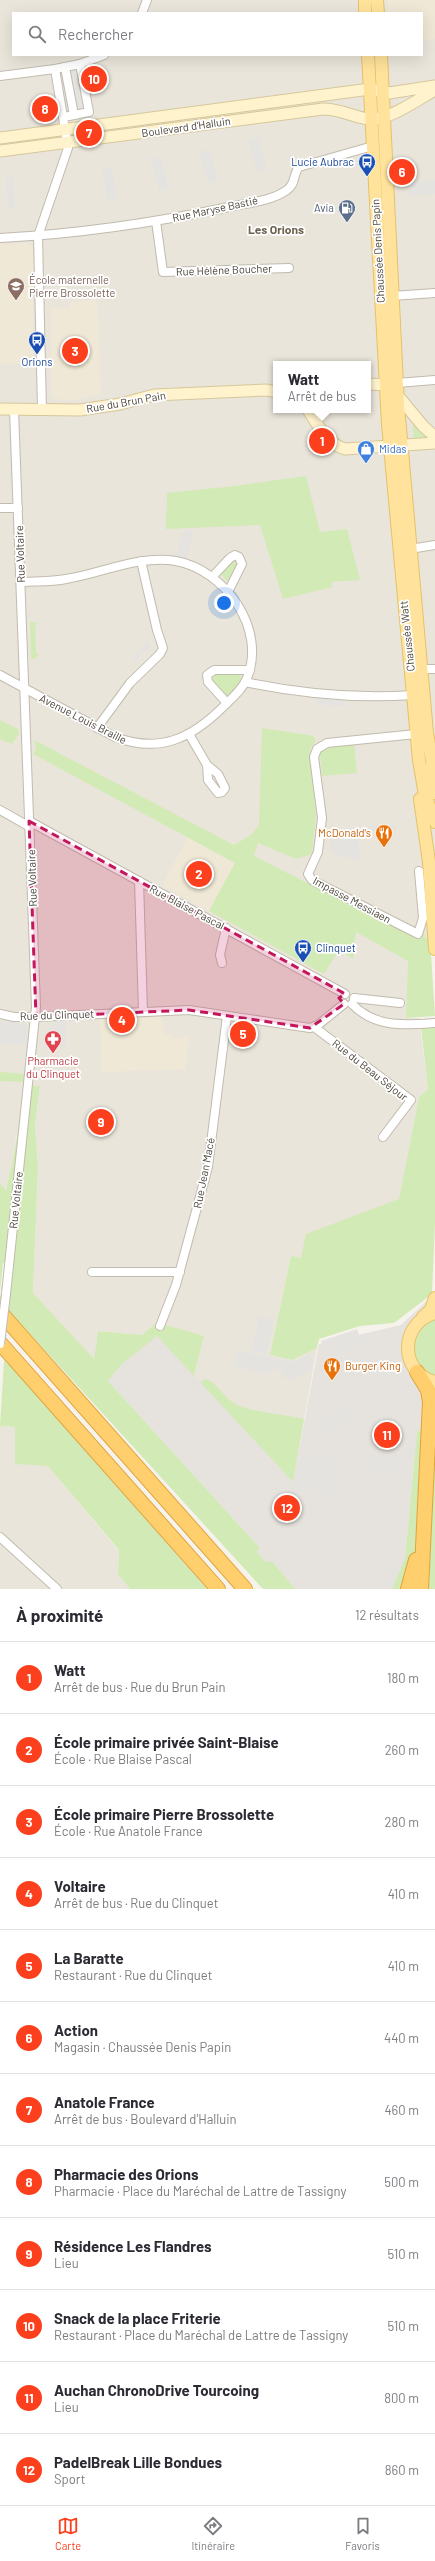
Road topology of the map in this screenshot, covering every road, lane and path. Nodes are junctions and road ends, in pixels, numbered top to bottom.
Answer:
1 (147, 0) edge
2 (360, 0) edge
3 (365, 0) edge
4 (377, 0) edge
5 (142, 12) edge
6 (365, 12) edge
7 (378, 12) edge
8 (101, 56) edge
9 (368, 56) edge
10 (381, 56) edge
11 (80, 64) junction
12 (65, 67) junction
13 (55, 69) junction
14 (0, 76) edge
15 (435, 86) edge
16 (370, 89) junction
17 (435, 90) edge
18 (383, 93) junction
19 (74, 115) junction
20 (64, 117) junction
21 (384, 117) junction
22 (372, 119) junction
23 (66, 129) junction
24 (0, 138) edge
25 (67, 142) junction
26 (373, 146) junction
27 (0, 151) edge
28 (156, 221) junction
29 (38, 236) junction
30 (0, 238) edge
31 (289, 268) dead end
32 (435, 293) edge
33 (392, 296) junction
34 (435, 380) edge
35 (371, 385) edge
36 (273, 390) edge
37 (395, 397) junction
38 (0, 409) edge
39 (14, 410) junction
40 (42, 410) junction
41 (310, 413) edge
42 (435, 437) edge
43 (435, 443) edge
44 (402, 446) junction
45 (389, 447) junction
46 (0, 508) edge
47 (18, 508) junction
48 (435, 545) edge
49 (410, 549) junction
50 (140, 561) junction
51 (213, 576) junction
52 (21, 582) junction
53 (228, 592) junction
54 (422, 668) junction
55 (435, 669) edge
56 (250, 670) junction
57 (0, 675) edge
58 (245, 682) junction
59 (24, 688) junction
60 (413, 695) junction
61 (226, 703) junction
62 (97, 728) junction
63 (189, 734) junction
64 (422, 734) junction
65 (418, 760) junction
66 (207, 765) dead end
67 (435, 777) edge
68 (435, 793) edge
69 (0, 810) edge
70 (435, 822) edge
71 (30, 824) junction
72 (435, 850) edge
73 (429, 862) junction
74 (419, 870) dead end
75 (139, 881) junction
76 (226, 928) junction
77 (435, 949) edge
78 (222, 963) dead end
79 (350, 1002) junction
80 (400, 1003) dead end
81 (143, 1011) junction
82 (0, 1014) edge
83 (228, 1016) junction
84 (36, 1017) junction
85 (435, 1023) edge
86 (314, 1027) junction
87 (384, 1136) dead end
88 (92, 1272) dead end
89 (180, 1272) junction
90 (435, 1298) edge
91 (0, 1312) edge
92 (435, 1313) edge
93 (421, 1320) junction
94 (160, 1326) dead end
95 (0, 1343) edge
96 (417, 1372) junction
97 (435, 1382) edge
98 (429, 1436) junction
99 (196, 1532) junction
100 (0, 1537) edge
101 (57, 1589) edge
102 (218, 1589) edge
103 (245, 1589) edge
104 (256, 1589) edge
105 (408, 1589) edge
106 (421, 1589) edge

1 - 5 street
2 - 3 street
3 - 6 main road
4 - 7 main road
8 - 11 street
9 - 16 main road, Chaussée Denis Papin
10 - 18 main road, Chaussée Denis Papin
11 - 12 street
11 - 19 street
12 - 13 street
12 - 19 street
13 - 14 street
13 - 20 street
15 - 18 main road
16 - 18 main road
16 - 22 main road, Chaussée Denis Papin
16 - 23 main road, Boulevard d'Halluin
17 - 21 main road
18 - 21 main road, Chaussée Denis Papin
19 - 20 street
20 - 23 street
21 - 22 main road
21 - 33 main road, Chaussée Denis Papin
22 - 25 main road, Boulevard d'Halluin
22 - 26 main road, Chaussée Denis Papin
23 - 24 main road, Boulevard d'Halluin
23 - 25 street
25 - 27 main road, Boulevard d'Halluin
25 - 29 street
26 - 28 street, Rue Maryse Bastié
26 - 37 main road, Chaussée Denis Papin
28 - 29 street, Rue Maryse Bastié
28 - 31 street, Rue Hélène Boucher
29 - 30 street, Rue Maryse Bastié
29 - 40 street
32 - 33 street
33 - 37 main road, Chaussée Denis Papin
34 - 37 street
35 - 37 main road
36 - 40 main road, Rue du Brun Pain
37 - 42 main road
37 - 44 main road, Chaussée Denis Papin
37 - 45 main road, Chaussée Denis Papin
38 - 39 main road, Rue du Brun Pain
39 - 40 main road, Rue du Brun Pain
39 - 47 street, Rue Voltaire
41 - 45 main road
43 - 44 main road
44 - 45 main road
44 - 49 main road, Chaussée Watt
45 - 60 main road, Chaussée Watt
46 - 47 street
47 - 52 street, Rue Voltaire
48 - 49 street
49 - 54 main road, Chaussée Watt
50 - 51 street, Avenue Louis Braille
50 - 52 street, Avenue Louis Braille
50 - 62 street
51 - 53 street, Avenue Louis Braille
51 - 53 street
52 - 59 street, Rue Voltaire
53 - 56 street, Avenue Louis Braille
54 - 55 street
54 - 64 main road, Chaussée Watt
56 - 58 street, Avenue Louis Braille
56 - 61 street
57 - 59 street, Avenue Louis Braille
58 - 60 street
58 - 61 street, Avenue Louis Braille
59 - 62 street, Avenue Louis Braille
59 - 71 street, Rue Voltaire
60 - 64 main road, Chaussée Watt
61 - 63 street, Avenue Louis Braille
62 - 63 street, Avenue Louis Braille
63 - 66 street
64 - 65 main road, Chaussée Watt
64 - 67 main road, Chaussée Watt
64 - 68 main road, Chaussée Watt
64 - 74 street, Impasse Messiaen
65 - 70 main road, Chaussée Watt
65 - 73 main road
69 - 71 street, Rue Blaise Pascal
71 - 75 street, Rue Blaise Pascal
71 - 84 street, Rue Voltaire
72 - 73 main road
73 - 77 main road
75 - 76 street, Rue Blaise Pascal
75 - 81 street
76 - 78 street
76 - 79 street, Rue Blaise Pascal
79 - 80 street
79 - 85 street
79 - 86 street
81 - 83 street, Rue du Clinquet
81 - 84 street, Rue du Clinquet
82 - 84 street, Rue du Clinquet
83 - 86 street, Rue du Clinquet
83 - 89 street, Rue Jean Macé
84 - 95 street, Rue Voltaire, bridge
86 - 87 street, Rue du Beau Séjour
88 - 89 street
89 - 94 street, Rue Jean Macé
90 - 93 main road
91 - 99 highway
92 - 93 main road
93 - 96 main road
95 - 102 highway
96 - 97 main road
96 - 98 highway
98 - 105 highway
98 - 106 highway
99 - 103 highway
99 - 104 highway
100 - 101 street

